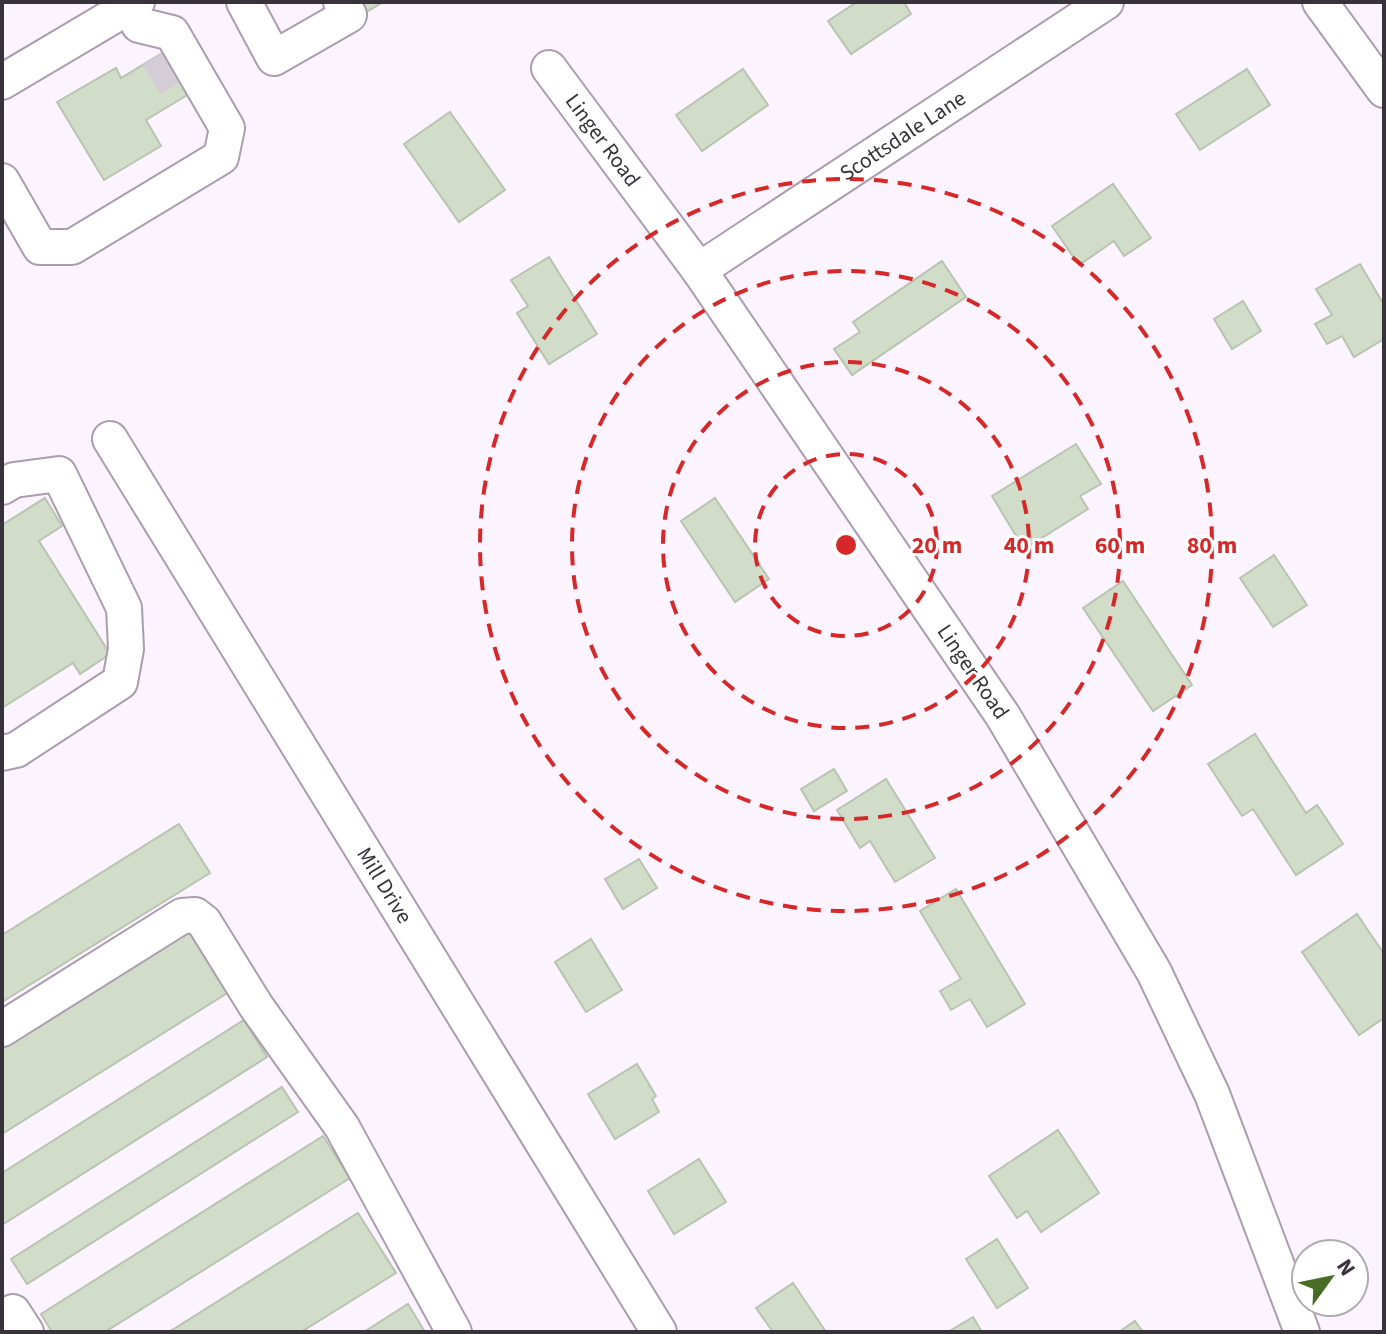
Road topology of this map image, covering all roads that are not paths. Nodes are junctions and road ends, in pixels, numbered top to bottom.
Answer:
1 (244, 2) edge
2 (341, 2) edge
3 (1106, 2) edge
4 (1320, 2) edge
5 (134, 12) edge
6 (157, 56) tunnel mouth
7 (549, 68) dead end
8 (2, 82) edge
9 (1384, 90) edge
10 (183, 98) tunnel mouth
11 (221, 157) junction
12 (2, 181) edge
13 (699, 270) junction
14 (110, 439) dead end
15 (6, 476) edge
16 (2, 753) edge
17 (2, 1029) edge
18 (2, 1319) edge
19 (26, 1332) edge
20 (454, 1332) edge
21 (659, 1332) edge
22 (1302, 1332) edge

1 - 2 street
3 - 13 street, Scottsdale Lane
4 - 9 street
5 - 6 street
5 - 8 street
5 - 11 street
7 - 13 street, Linger Road
10 - 11 street
11 - 12 street
13 - 22 street, Linger Road
14 - 21 street, Mill Drive
15 - 16 street
17 - 20 street
18 - 19 street

